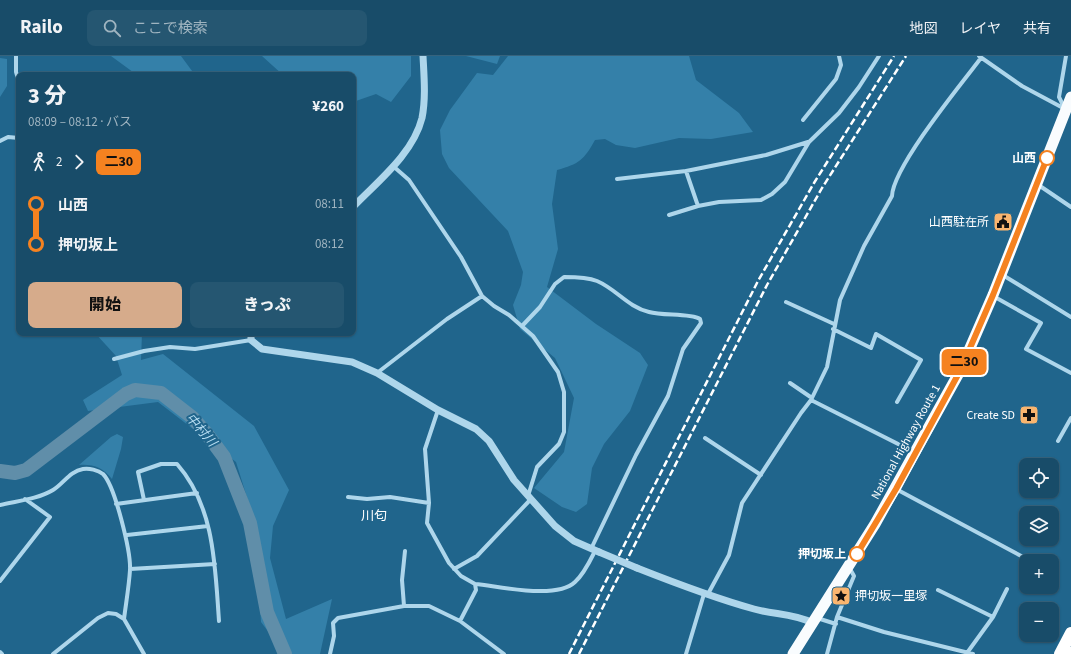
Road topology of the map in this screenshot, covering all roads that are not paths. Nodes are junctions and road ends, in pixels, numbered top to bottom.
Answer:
1 (16, 56) edge
2 (423, 56) edge
3 (839, 56) edge
4 (879, 56) edge
5 (1066, 56) edge
6 (980, 57) edge
7 (16, 72) edge
8 (1071, 97) edge
9 (1065, 109) junction
10 (803, 120) dead end
11 (16, 138) edge
12 (0, 141) edge
13 (809, 142) junction
14 (392, 166) junction
15 (686, 172) junction
16 (616, 179) dead end
17 (1037, 184) junction
18 (356, 204) edge
19 (698, 206) junction
20 (1071, 207) edge
21 (669, 215) dead end
22 (1001, 273) junction
23 (993, 295) junction
24 (482, 296) junction
25 (786, 302) dead end
26 (1071, 317) edge
27 (522, 326) junction
28 (833, 326) junction
29 (251, 336) edge
30 (114, 359) dead end
31 (377, 373) junction
32 (1071, 373) edge
33 (790, 383) dead end
34 (812, 399) junction
35 (897, 402) dead end
36 (438, 410) junction
37 (1071, 418) edge
38 (705, 438) dead end
39 (1058, 441) dead end
40 (916, 453) junction
41 (761, 475) junction
42 (896, 489) junction
43 (197, 493) junction
44 (348, 497) dead end
45 (530, 498) junction
46 (25, 499) junction
47 (144, 500) junction
48 (429, 502) junction
49 (116, 504) junction
50 (0, 505) edge
51 (208, 526) junction
52 (127, 535) junction
53 (405, 551) dead end
54 (595, 551) junction
55 (1019, 555) edge
56 (215, 564) junction
57 (849, 567) junction
58 (130, 569) junction
59 (454, 569) junction
60 (0, 581) edge
61 (474, 584) junction
62 (1007, 589) dead end
63 (938, 590) dead end
64 (706, 594) junction
65 (404, 606) junction
66 (837, 617) junction
67 (993, 617) junction
68 (124, 619) junction
69 (815, 620) junction
70 (219, 621) dead end
71 (460, 621) junction
72 (836, 624) junction
73 (1071, 633) edge
74 (966, 653) edge
75 (53, 654) edge
76 (144, 654) edge
77 (330, 654) edge
78 (504, 654) edge
79 (686, 654) edge
80 (793, 654) edge
81 (827, 654) edge
82 (973, 654) edge
83 (1060, 654) edge

1 - 7 street
2 - 14 street
3 - 10 street
4 - 13 street
5 - 9 street
6 - 9 street
6 - 28 street
8 - 9 highway, National Highway Route 1
9 - 17 highway, National Highway Route 1
11 - 12 street
13 - 15 street
13 - 19 street
14 - 18 street
14 - 24 street
15 - 16 street
15 - 19 street
17 - 20 street
17 - 22 highway, National Highway Route 1
19 - 21 street
22 - 23 highway, National Highway Route 1
22 - 26 street
23 - 32 street
23 - 40 highway, National Highway Route 1
24 - 27 street
24 - 31 street
25 - 28 street
27 - 45 street
27 - 54 street
28 - 34 street
28 - 35 street
29 - 30 street
29 - 31 street
31 - 36 street
33 - 34 street
34 - 40 street
34 - 41 street
36 - 45 street
36 - 48 street
37 - 39 street
38 - 41 street
40 - 42 highway, National Highway Route 1
41 - 64 street
42 - 55 street
42 - 57 highway, National Highway Route 1
43 - 47 street
43 - 47 street
43 - 51 street
44 - 48 street
45 - 54 street
45 - 59 street
46 - 49 street
46 - 50 street
46 - 60 street
47 - 49 street
48 - 59 street
49 - 52 street
51 - 52 street
51 - 56 street
52 - 58 street
53 - 65 street
54 - 61 street
54 - 64 street, bridge
56 - 58 street
56 - 70 street
57 - 66 street
57 - 69 highway, National Highway Route 1
58 - 68 street
59 - 61 street
61 - 71 street
62 - 67 street
63 - 67 street
64 - 69 street
64 - 79 street
65 - 71 street
65 - 77 street
66 - 72 street
66 - 74 street
67 - 74 street
68 - 75 street
68 - 76 street
69 - 72 street
69 - 80 highway, National Highway Route 1
71 - 78 street
72 - 81 street
73 - 83 highway
74 - 82 street

